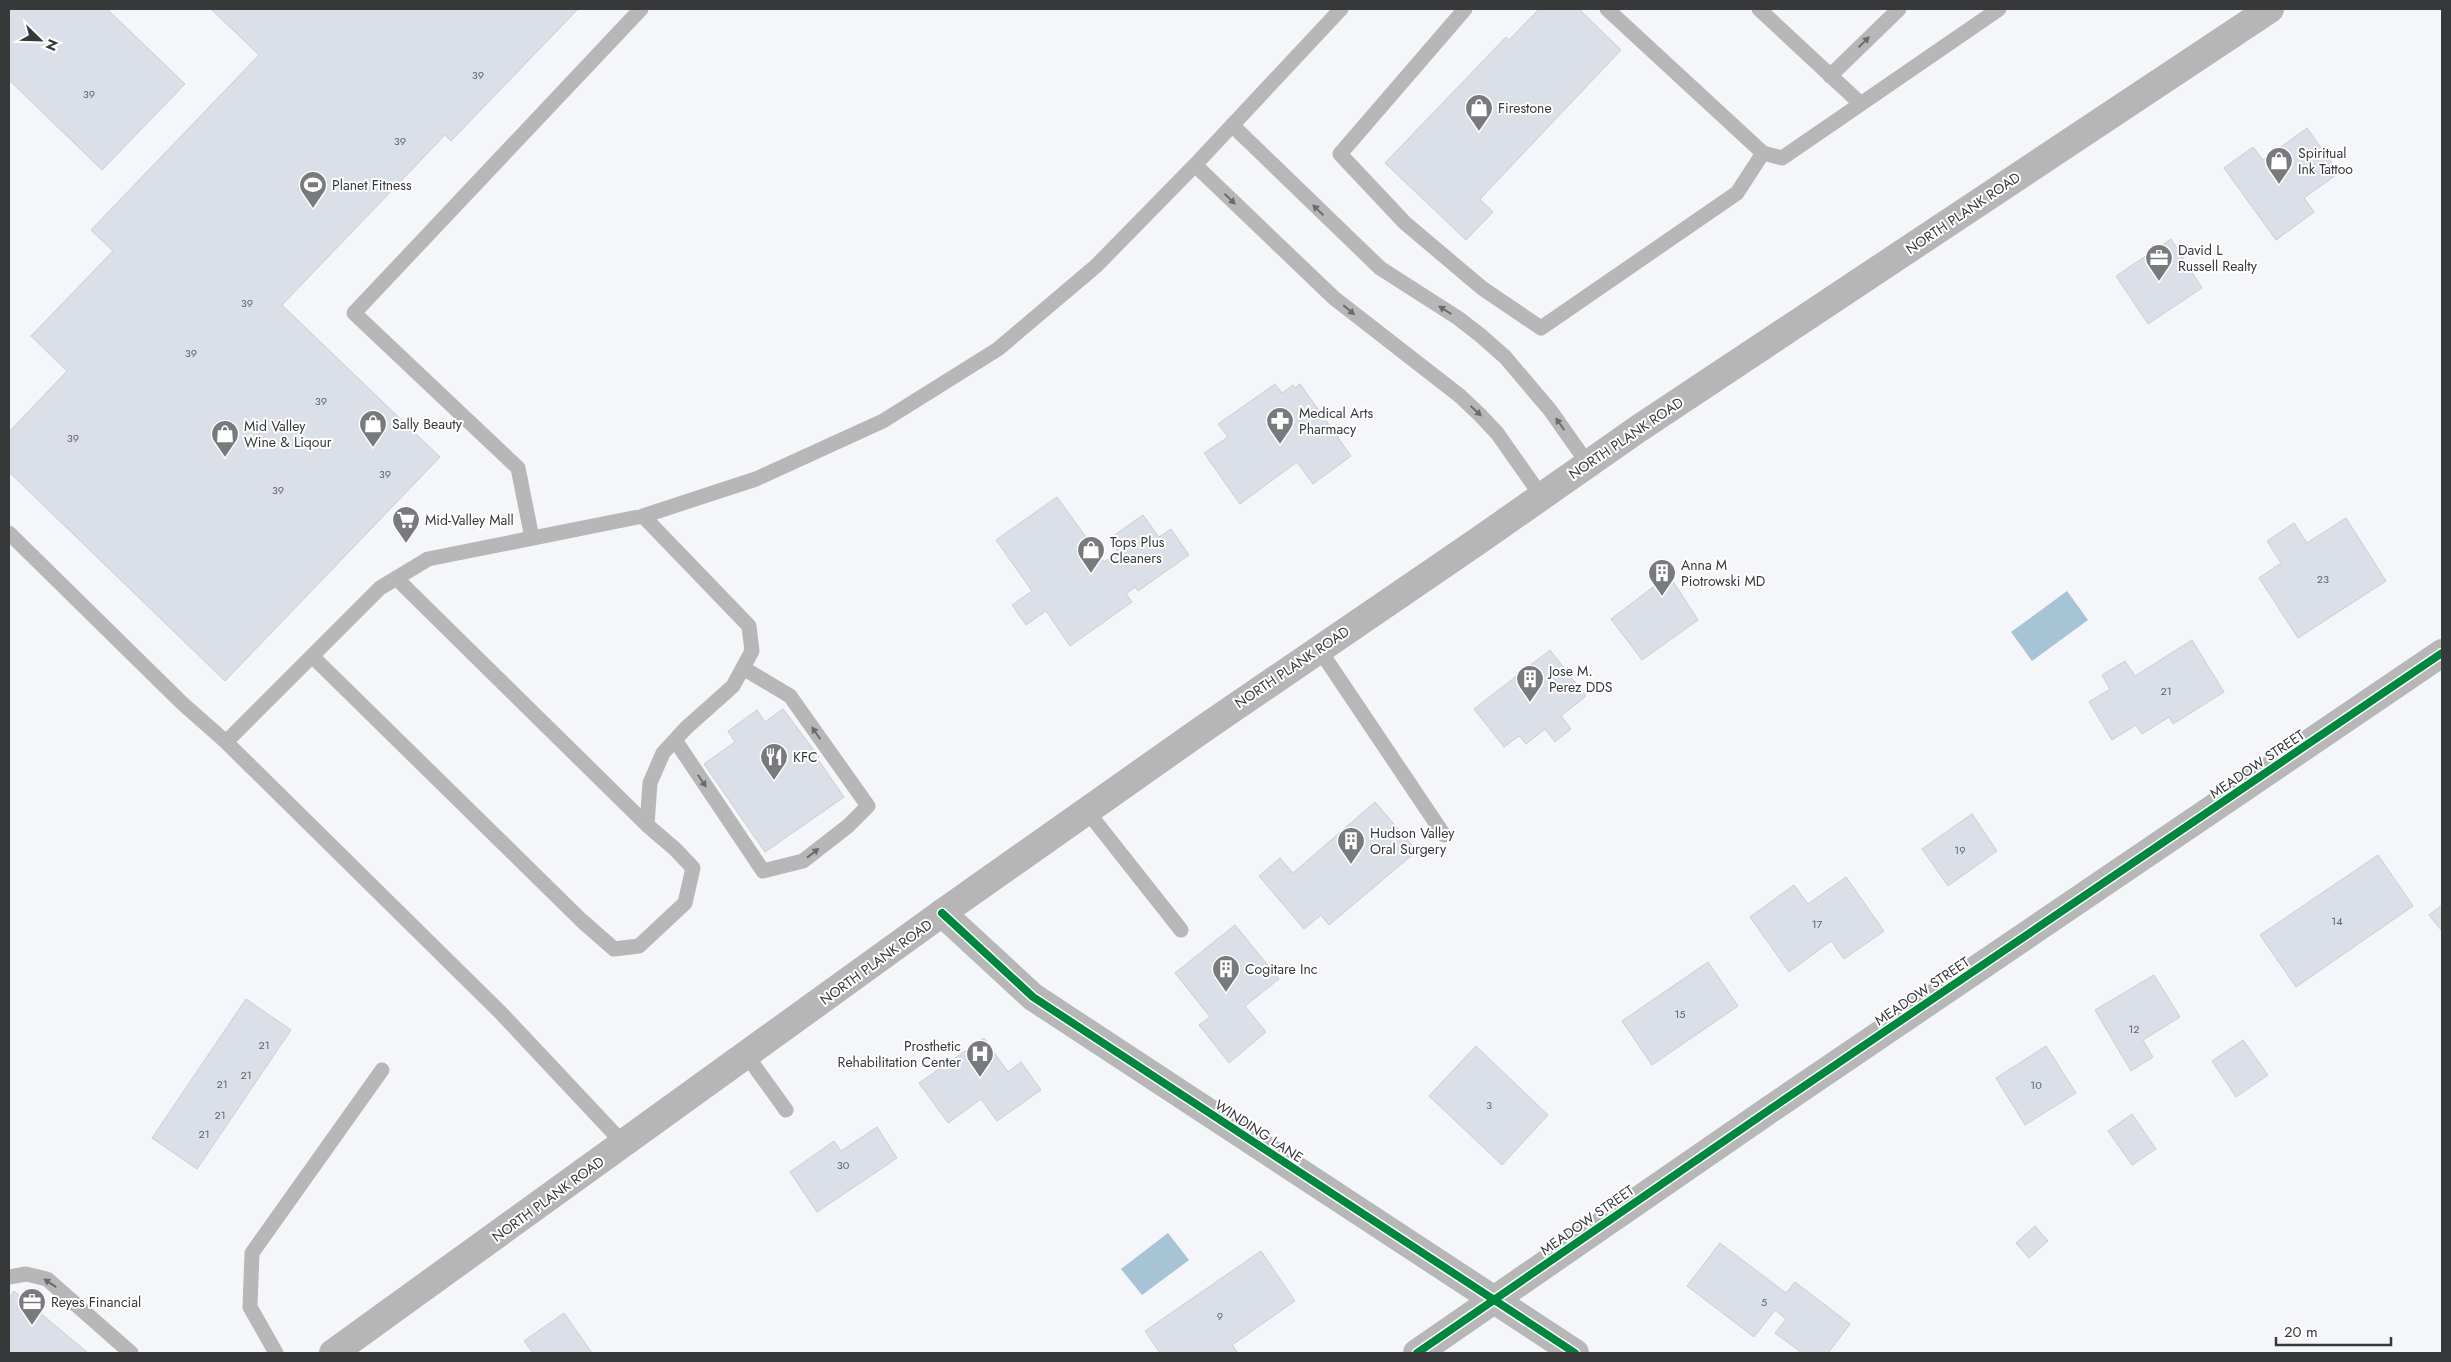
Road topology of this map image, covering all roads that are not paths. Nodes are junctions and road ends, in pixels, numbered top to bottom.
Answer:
1 (641, 9) edge
2 (1342, 9) edge
3 (1465, 9) edge
4 (1607, 9) edge
5 (1759, 9) edge
6 (1899, 9) edge
7 (1999, 9) edge
8 (2270, 9) edge
9 (1830, 76) junction
10 (1861, 104) junction
11 (1232, 125) junction
12 (1763, 153) junction
13 (1195, 165) junction
14 (1588, 464) junction
15 (1542, 497) junction
16 (643, 516) junction
17 (9, 533) edge
18 (532, 538) junction
19 (396, 578) junction
20 (1318, 649) junction
21 (2442, 653) edge
22 (312, 656) junction
23 (743, 668) junction
24 (674, 740) junction
25 (226, 742) junction
26 (1087, 811) junction
27 (647, 825) junction
28 (1444, 835) dead end
29 (942, 913) junction
30 (1181, 930) dead end
31 (747, 1056) junction
32 (382, 1070) dead end
33 (786, 1110) dead end
34 (624, 1144) junction
35 (9, 1277) edge
36 (1493, 1300) junction
37 (127, 1352) edge
38 (276, 1353) edge
39 (333, 1353) edge
40 (1417, 1353) edge
41 (1575, 1353) edge

1 - 18 lane
2 - 11 lane
3 - 12 lane
4 - 12 lane
5 - 9 lane
9 -> 6 lane
7 - 10 lane
8 - 14 main road, NORTH PLANK ROAD
9 - 10 lane
10 - 12 lane
11 - 13 lane
14 -> 11 lane
13 -> 15 lane
13 - 16 lane
14 - 15 main road, NORTH PLANK ROAD
15 - 20 main road, NORTH PLANK ROAD
16 - 18 lane
16 - 23 lane
17 - 25 lane
18 - 19 lane
19 - 22 lane
19 - 27 lane
20 - 26 main road, NORTH PLANK ROAD
20 - 28 lane
21 - 36 street, MEADOW STREET
22 - 25 lane
22 - 27 lane
23 - 24 lane
24 -> 23 lane
24 - 27 lane
25 - 34 lane
26 - 29 main road, NORTH PLANK ROAD
26 - 30 lane
29 - 31 main road, NORTH PLANK ROAD
29 - 36 street, WINDING LANE
31 - 33 lane
31 - 34 main road, NORTH PLANK ROAD
32 - 38 lane
34 - 39 main road, NORTH PLANK ROAD
37 -> 35 lane
36 - 40 street, MEADOW STREET
36 - 41 street, WINDING LANE

